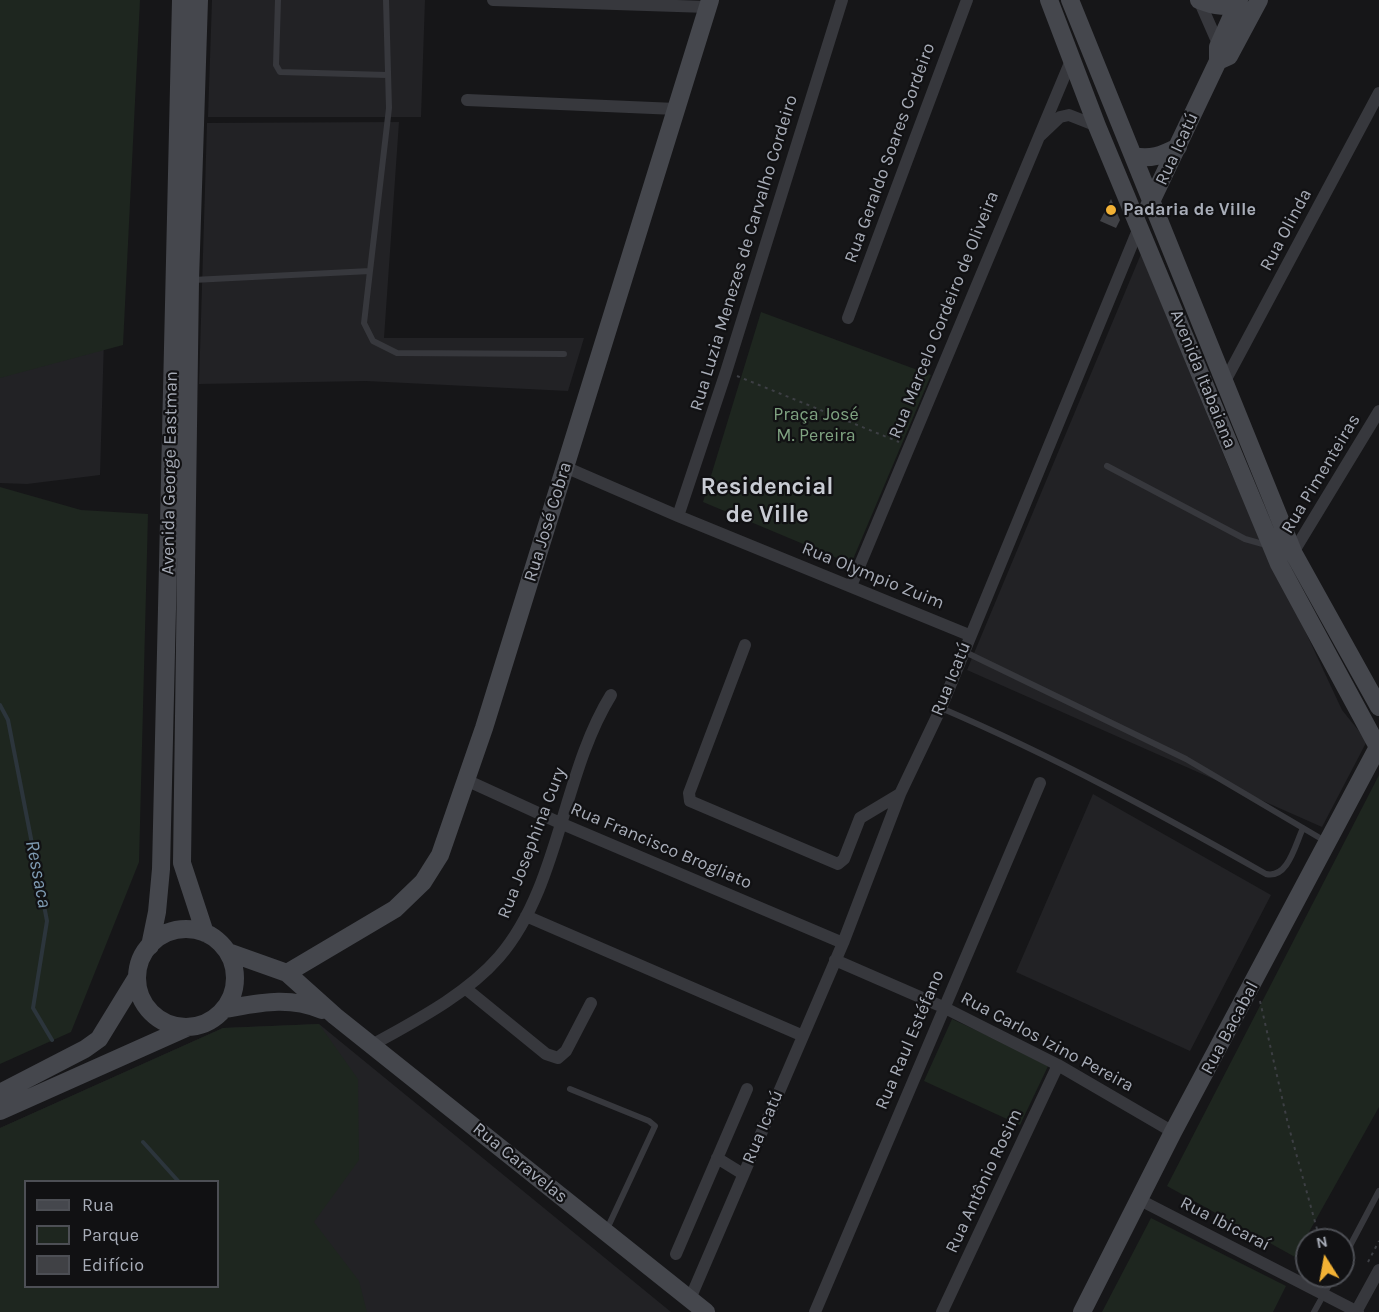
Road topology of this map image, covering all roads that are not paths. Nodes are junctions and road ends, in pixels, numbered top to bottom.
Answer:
1 (181, 0) edge
2 (199, 0) edge
3 (278, 0) edge
4 (386, 0) edge
5 (493, 0) edge
6 (842, 0) edge
7 (966, 0) edge
8 (1049, 0) edge
9 (1070, 0) edge
10 (1199, 0) edge
11 (1239, 0) edge
12 (1259, 0) edge
13 (709, 3) edge
14 (1222, 55) junction
15 (1072, 58) junction
16 (387, 75) junction
17 (1379, 93) edge
18 (468, 100) dead end
19 (676, 109) junction
20 (1097, 126) junction
21 (1035, 141) junction
22 (1178, 147) junction
23 (1133, 156) junction
24 (1152, 201) junction
25 (1140, 225) junction
26 (370, 272) junction
27 (190, 281) junction
28 (848, 318) dead end
29 (564, 354) dead end
30 (1224, 383) junction
31 (1379, 411) edge
32 (565, 466) junction
33 (1107, 466) dead end
34 (678, 516) junction
35 (1272, 546) junction
36 (1287, 559) junction
37 (851, 586) junction
38 (969, 635) junction
39 (745, 645) dead end
40 (963, 651) junction
41 (611, 695) dead end
42 (1379, 707) edge
43 (941, 708) junction
44 (1379, 747) edge
45 (466, 780) junction
46 (1040, 783) dead end
47 (900, 794) junction
48 (560, 823) junction
49 (1303, 828) junction
50 (1329, 843) junction
51 (526, 916) junction
52 (205, 933) junction
53 (843, 942) junction
54 (150, 946) junction
55 (228, 952) junction
56 (835, 960) junction
57 (287, 973) junction
58 (137, 977) junction
59 (465, 988) junction
60 (591, 1003) dead end
61 (943, 1007) junction
62 (225, 1009) junction
63 (334, 1016) junction
64 (186, 1028) junction
65 (801, 1035) junction
66 (372, 1045) junction
67 (1058, 1065) junction
68 (570, 1089) dead end
69 (747, 1089) dead end
70 (0, 1093) edge
71 (0, 1111) edge
72 (1173, 1132) junction
73 (717, 1158) junction
74 (743, 1174) junction
75 (1379, 1191) edge
76 (1140, 1200) junction
77 (606, 1232) junction
78 (1355, 1236) edge
79 (676, 1254) dead end
80 (1379, 1270) edge
81 (1327, 1288) edge
82 (1324, 1294) junction
83 (690, 1299) junction
84 (705, 1312) edge
85 (815, 1312) edge
86 (942, 1312) edge
87 (1082, 1312) edge
88 (1314, 1312) edge
89 (1357, 1312) edge

1 - 54 street, Avenida George Eastman
2 - 27 street, Avenida George Eastman
3 - 16 lane
4 - 16 lane
5 - 13 street
6 - 34 street, Rua Luzia Menezes de Carvalho Cordeiro
7 - 28 street, Rua Geraldo Soares Cordeiro
8 - 15 street, Avenida Itabaiana
9 - 23 street, Avenida Itabaiana
10 - 11 street
10 - 14 street
11 - 14 street, Rua Icatú
12 - 14 street
13 - 19 street, Rua José Cobra
14 - 22 street, Rua Icatú
15 - 20 street, Avenida Itabaiana
15 - 21 street, Rua Marcelo Cordeiro de Oliveira
16 - 26 lane
17 - 30 street, Rua Olinda
18 - 19 street
19 - 32 street, Rua José Cobra
20 - 21 street
20 - 25 street, Avenida Itabaiana
21 - 37 street, Rua Marcelo Cordeiro de Oliveira
22 - 23 street
22 - 24 street, Rua Icatú
23 - 24 street, Avenida Itabaiana
24 - 25 street, Rua Icatú
24 - 30 street, Avenida Itabaiana
25 - 35 street, Avenida Itabaiana
25 - 38 street, Rua Icatú
26 - 27 lane
26 - 29 lane
27 - 52 street, Avenida George Eastman
30 - 36 street, Avenida Itabaiana
31 - 36 street, Rua Pimenteiras
32 - 34 street, Rua Olympio Zuim
32 - 45 street, Rua José Cobra
33 - 35 lane
34 - 37 street, Rua Olympio Zuim
35 - 36 street, Avenida Itabaiana
36 - 42 street, Avenida Itabaiana
36 - 44 street, Avenida Itabaiana
37 - 38 street, Rua Olympio Zuim
38 - 40 street, Rua Icatú
39 - 47 street
40 - 43 street, Rua Icatú
40 - 49 lane
41 - 48 street, Rua Josephina Cury
43 - 47 street, Rua Icatú
43 - 49 lane
44 - 50 street, Rua Bacabal
45 - 48 street, Rua Francisco Brogliato
45 - 57 street, Rua José Cobra
46 - 61 street, Rua Raul Estéfano
47 - 53 street, Rua Icatú
48 - 51 street, Rua Josephina Cury
48 - 53 street, Rua Francisco Brogliato
49 - 50 lane
50 - 72 street, Rua Bacabal
51 - 59 street, Rua Josephina Cury
51 - 65 street
52 - 54 street
52 - 55 street
53 - 56 street, Rua Icatú
54 - 58 street
55 - 57 street
55 - 62 street
56 - 61 street, Rua Carlos Izino Pereira
56 - 65 street, Rua Icatú
57 - 63 street
58 - 64 street
58 - 70 street
59 - 60 street
59 - 66 street, Rua Josephina Cury
61 - 67 street, Rua Carlos Izino Pereira
61 - 85 street, Rua Raul Estéfano
62 - 63 street
62 - 64 street
63 - 66 street, Rua Caravelas
64 - 71 street
65 - 74 street, Rua Icatú
66 - 77 street, Rua Caravelas
67 - 72 street, Rua Carlos Izino Pereira
67 - 86 street, Rua Antônio Rosim
68 - 77 lane
69 - 73 street
72 - 76 street, Rua Bacabal
73 - 74 street
73 - 79 street
74 - 83 street, Rua Icatú
75 - 78 lane
76 - 82 street, Rua Ibicaraí
76 - 87 street, Rua Bacabal
77 - 83 street, Rua Caravelas
80 - 89 street
81 - 82 lane
82 - 88 lane
82 - 89 street, Rua Ibicaraí
83 - 84 street, Rua Caravelas

